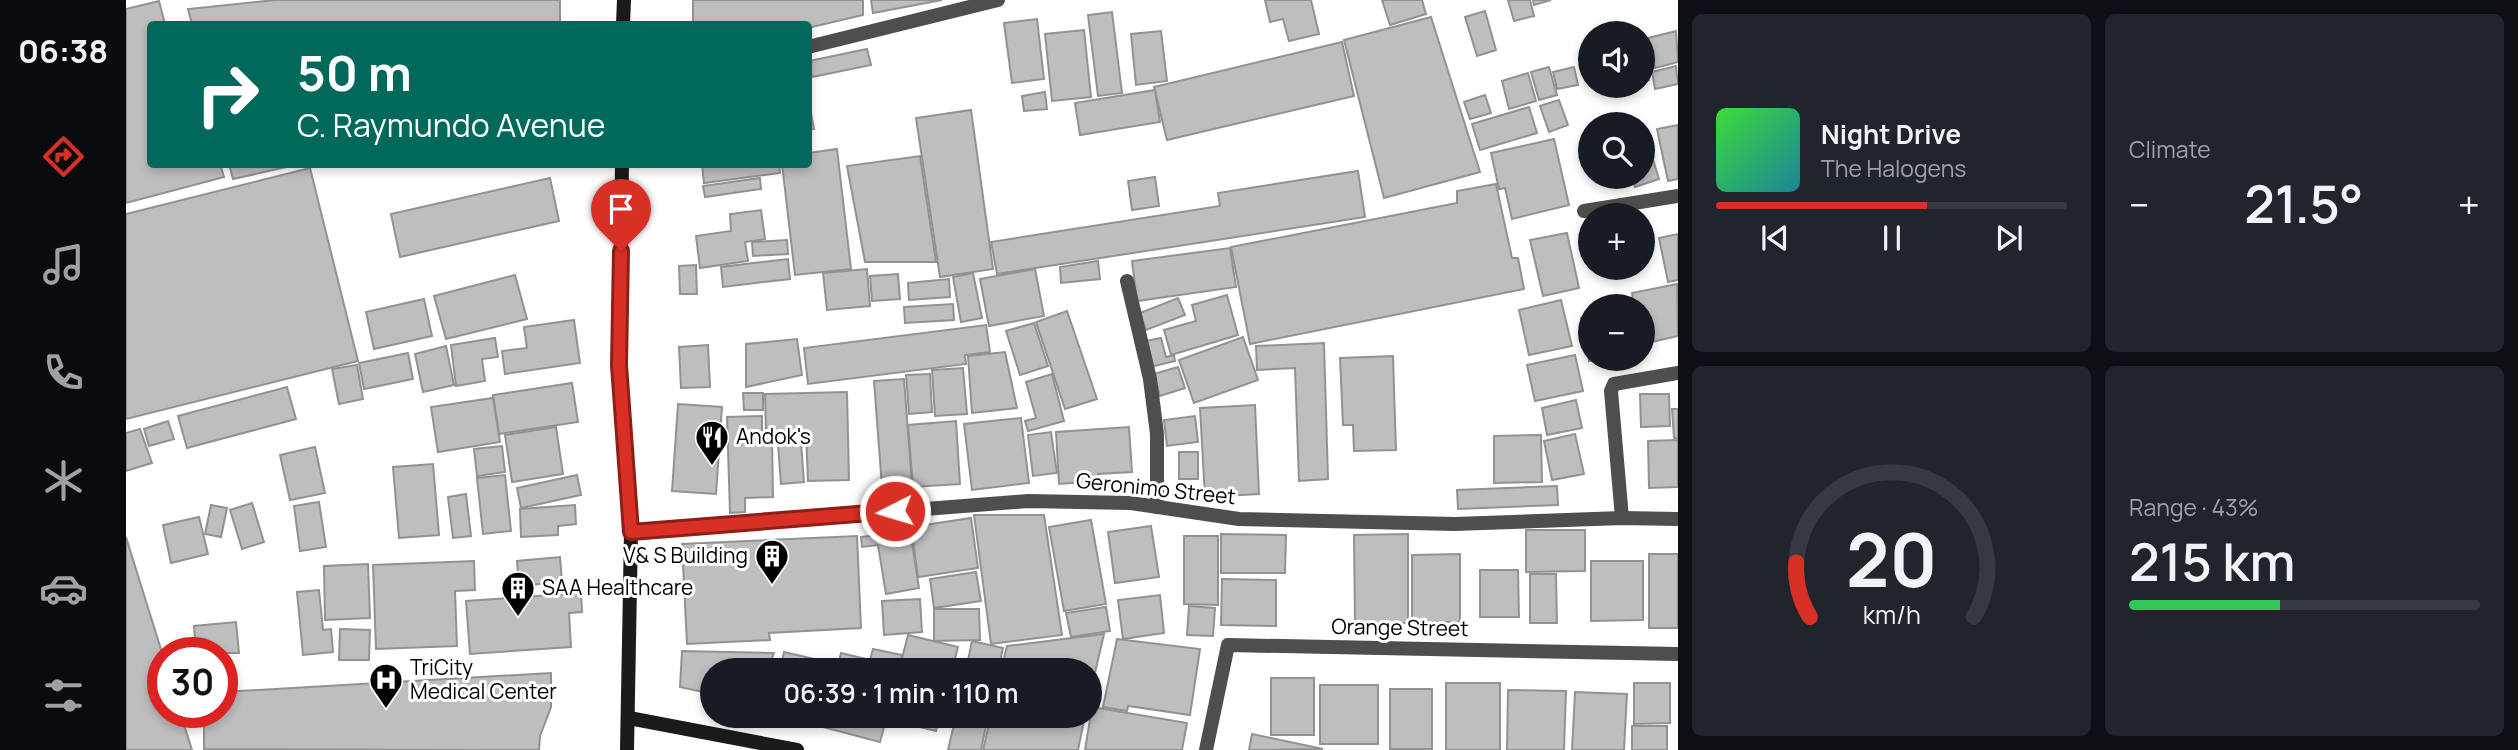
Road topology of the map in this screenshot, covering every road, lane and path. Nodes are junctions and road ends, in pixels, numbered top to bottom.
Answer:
1 (624, 0) edge
2 (998, 0) edge
3 (623, 21) edge
4 (812, 46) edge
5 (622, 168) edge
6 (1678, 195) edge
7 (1631, 203) edge
8 (1127, 281) dead end
9 (1678, 373) edge
10 (1157, 507) junction
11 (1622, 518) junction
12 (1678, 519) edge
13 (631, 532) junction
14 (1678, 654) edge
15 (629, 718) junction
16 (627, 750) edge
17 (797, 750) edge
18 (1206, 750) edge

1 - 3 main road
2 - 4 street
5 - 13 main road
6 - 7 street
8 - 10 street
9 - 11 street
10 - 11 street, Geronimo Street
10 - 13 street, Geronimo Street
11 - 12 street, Geronimo Street
13 - 15 main road
14 - 18 street, Orange Street
15 - 16 main road
15 - 17 main road

